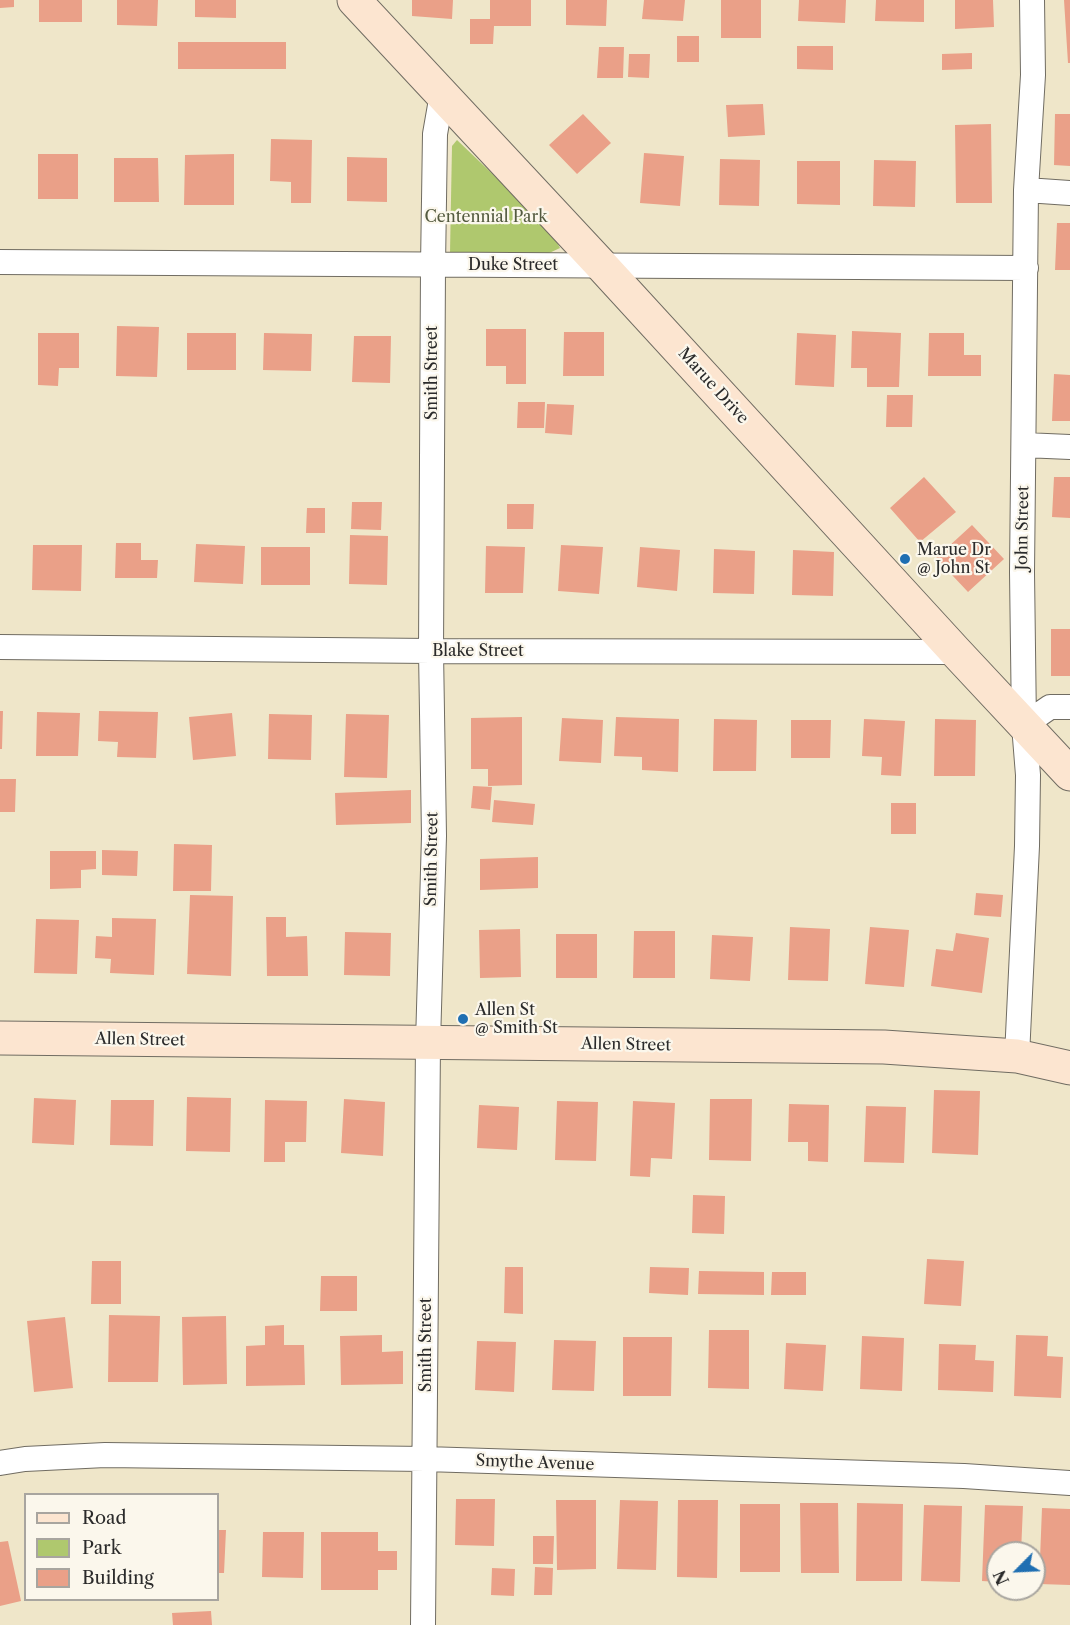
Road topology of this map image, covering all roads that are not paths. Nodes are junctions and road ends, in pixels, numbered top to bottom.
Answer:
1 (354, 0) edge
2 (1032, 0) edge
3 (442, 94) junction
4 (1026, 190) junction
5 (1070, 193) edge
6 (0, 262) edge
7 (433, 266) junction
8 (603, 267) junction
9 (1026, 268) junction
10 (1024, 445) junction
11 (1070, 447) edge
12 (0, 647) edge
13 (431, 651) junction
14 (956, 652) junction
15 (1070, 707) edge
16 (1024, 725) junction
17 (1070, 774) edge
18 (0, 1038) edge
19 (428, 1043) junction
20 (1017, 1056) junction
21 (1070, 1068) edge
22 (425, 1459) junction
23 (0, 1463) edge
24 (1070, 1483) edge
25 (423, 1625) edge

1 - 3 street, Marue Drive
2 - 4 street, John Street
3 - 7 street, Smith Street
3 - 8 street, Marue Drive
4 - 5 street
4 - 9 street, John Street
6 - 7 street, Duke Street
7 - 8 street, Duke Street
7 - 13 street, Smith Street
8 - 9 street, Duke Street
8 - 14 street, Marue Drive
9 - 10 street, John Street
10 - 11 street
10 - 16 street, John Street
12 - 13 street, Blake Street
13 - 14 street, Blake Street
13 - 19 street, Smith Street
14 - 16 street, Marue Drive
15 - 16 street
16 - 17 street, Marue Drive
16 - 20 street, John Street
18 - 19 street, Allen Street
19 - 20 street, Allen Street
19 - 22 street, Smith Street
20 - 21 street, Allen Street
22 - 23 street, Smythe Avenue
22 - 24 street, Smythe Avenue
22 - 25 street, Smith Street

